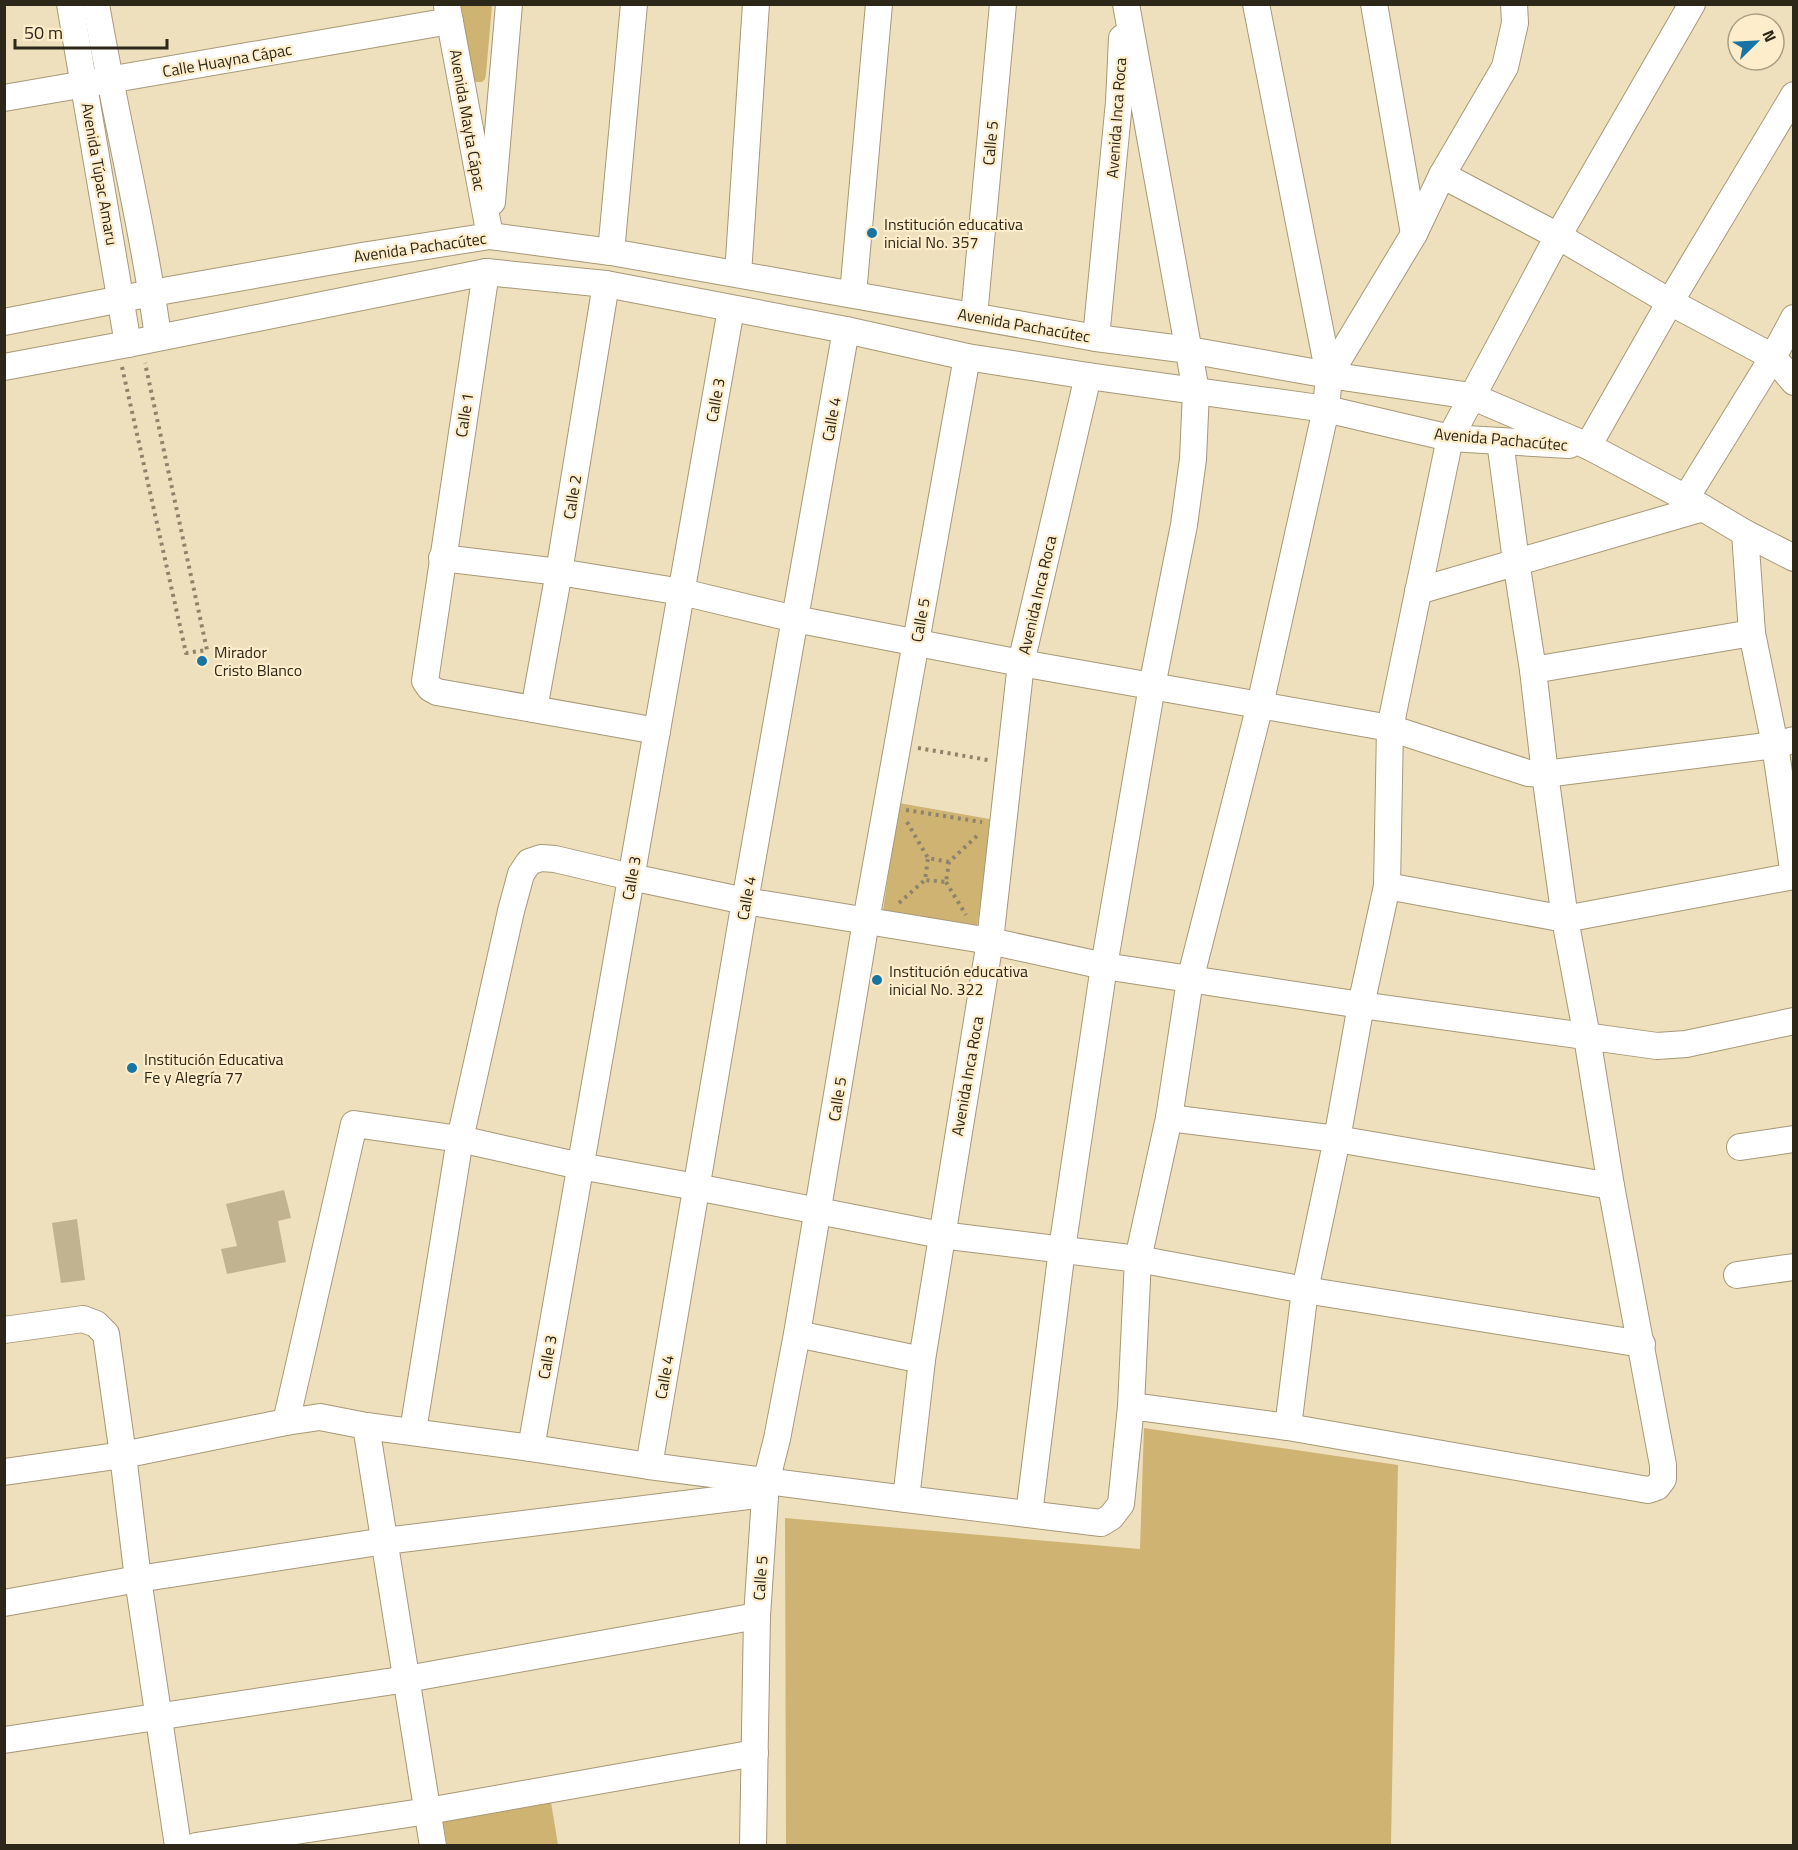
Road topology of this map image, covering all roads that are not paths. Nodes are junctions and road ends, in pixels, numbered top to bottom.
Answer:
1 (70, 4) edge
2 (96, 4) edge
3 (509, 4) edge
4 (634, 4) edge
5 (756, 4) edge
6 (879, 4) edge
7 (1003, 4) edge
8 (1125, 4) edge
9 (1256, 4) edge
10 (1374, 4) edge
11 (1514, 4) edge
12 (1692, 4) edge
13 (449, 13) edge
14 (97, 82) junction
15 (1794, 95) edge
16 (4, 98) edge
17 (1442, 175) junction
18 (1414, 234) junction
19 (490, 236) junction
20 (1558, 236) junction
21 (611, 252) junction
22 (486, 272) junction
23 (738, 274) junction
24 (606, 284) junction
25 (152, 292) junction
26 (853, 294) junction
27 (121, 299) junction
28 (1670, 302) junction
29 (731, 309) junction
30 (974, 316) junction
31 (1794, 318) edge
32 (4, 322) edge
33 (846, 330) junction
34 (1096, 338) junction
35 (136, 342) junction
36 (1189, 350) junction
37 (967, 357) junction
38 (1773, 357) junction
39 (4, 367) edge
40 (1329, 375) junction
41 (1088, 376) junction
42 (1794, 382) edge
43 (1196, 391) junction
44 (1471, 396) junction
45 (1326, 409) junction
46 (1450, 438) junction
47 (1500, 441) junction
48 (1587, 446) junction
49 (1695, 503) junction
50 (1744, 533) junction
51 (442, 558) junction
52 (1794, 558) edge
53 (1516, 561) junction
54 (559, 572) junction
55 (1418, 591) junction
56 (682, 592) junction
57 (795, 619) junction
58 (1752, 633) junction
59 (916, 641) junction
60 (1021, 663) junction
61 (1533, 670) junction
62 (1152, 686) junction
63 (1260, 705) junction
64 (534, 709) junction
65 (1390, 728) junction
66 (657, 731) junction
67 (1784, 743) edge
68 (1545, 774) junction
69 (1794, 876) edge
70 (631, 877) junction
71 (1387, 886) junction
72 (745, 901) junction
73 (1565, 919) junction
74 (866, 921) junction
75 (990, 941) junction
76 (1104, 966) junction
77 (1190, 980) junction
78 (1361, 1005) junction
79 (1794, 1021) edge
80 (1587, 1037) junction
81 (1168, 1118) junction
82 (460, 1139) junction
83 (1337, 1139) junction
84 (1794, 1139) edge
85 (1740, 1148) dead end
86 (580, 1166) junction
87 (1611, 1186) junction
88 (696, 1187) junction
89 (819, 1211) junction
90 (941, 1235) junction
91 (1062, 1249) junction
92 (1138, 1259) junction
93 (1794, 1267) edge
94 (1737, 1275) dead end
95 (1305, 1290) junction
96 (4, 1330) edge
97 (797, 1334) junction
98 (1642, 1344) junction
99 (922, 1360) junction
100 (1131, 1406) junction
101 (286, 1422) junction
102 (366, 1426) junction
103 (1288, 1427) junction
104 (413, 1431) junction
105 (531, 1448) junction
106 (123, 1455) junction
107 (649, 1466) junction
108 (4, 1472) edge
109 (766, 1488) junction
110 (906, 1498) junction
111 (1029, 1514) junction
112 (385, 1541) junction
113 (138, 1580) junction
114 (4, 1603) edge
115 (757, 1616) junction
116 (407, 1679) junction
117 (159, 1717) junction
118 (4, 1740) edge
119 (755, 1753) junction
120 (428, 1811) junction
121 (178, 1845) edge
122 (196, 1845) edge
123 (433, 1845) edge
124 (753, 1845) edge

1 - 14 street, Avenida Túpac Amaru
2 - 14 street, Avenida Túpac Amaru
3 - 19 street
4 - 21 street
5 - 23 street
6 - 26 street
7 - 30 street, Calle 5
8 - 34 street, Avenida Inca Roca
8 - 36 street
9 - 40 street
10 - 18 street
11 - 17 street
12 - 20 street
13 - 14 street, Calle Huayna Cápac
13 - 19 street, Avenida Mayta Cápac
14 - 16 street, Calle Huayna Cápac
14 - 25 street, Avenida Túpac Amaru
14 - 27 street, Avenida Túpac Amaru
15 - 28 street
17 - 18 street
17 - 20 street
18 - 40 street
19 - 21 street, Avenida Pachacútec
19 - 25 street, Avenida Pachacútec
20 - 28 street
20 - 44 street
21 - 23 street, Avenida Pachacútec
22 - 24 street, Avenida Pachacútec
22 - 35 street, Avenida Pachacútec
22 - 51 street, Calle 1
23 - 26 street, Avenida Pachacútec
24 - 29 street, Avenida Pachacútec
24 - 54 street, Calle 2
25 - 27 street, Avenida Pachacútec
25 - 35 street, Avenida Túpac Amaru
26 - 30 street, Avenida Pachacútec
27 - 32 street, Avenida Pachacútec
27 - 35 street, Avenida Túpac Amaru
28 - 38 street
28 - 48 street
29 - 33 street, Avenida Pachacútec
29 - 56 street, Calle 3
30 - 34 street, Avenida Pachacútec
31 - 38 street
33 - 37 street, Avenida Pachacútec
33 - 57 street, Calle 4
34 - 36 street, Avenida Pachacútec
35 - 39 street, Avenida Pachacútec
36 - 40 street, Avenida Pachacútec
36 - 43 street
37 - 41 street, Avenida Pachacútec
37 - 59 street, Calle 5
38 - 42 street
38 - 49 street
40 - 44 street, Avenida Pachacútec
40 - 45 street
41 - 43 street, Avenida Pachacútec
41 - 60 street, Avenida Inca Roca
43 - 45 street, Avenida Pachacútec
43 - 62 street
44 - 46 street
44 - 48 street, Avenida Pachacútec
45 - 46 street, Avenida Pachacútec
45 - 63 street
46 - 47 street, Avenida Pachacútec
46 - 55 street
47 - 48 street, Avenida Pachacútec
47 - 53 street
48 - 49 street
49 - 50 street
49 - 53 street
50 - 52 street
50 - 58 street
51 - 54 street
51 - 64 street, Calle 1
53 - 55 street
53 - 61 street
54 - 56 street
54 - 64 street, Calle 2
55 - 65 street
56 - 57 street
56 - 66 street, Calle 3
57 - 59 street
57 - 72 street, Calle 4
58 - 61 street
58 - 67 street
59 - 60 street
59 - 74 street, Calle 5
60 - 62 street
60 - 75 street, Avenida Inca Roca
61 - 68 street
62 - 63 street
62 - 76 street
63 - 65 street
63 - 77 street
64 - 66 street
65 - 68 street
65 - 71 street
66 - 70 street, Calle 3
67 - 68 street
67 - 69 street
68 - 73 street
69 - 73 street
70 - 72 street
70 - 82 street
70 - 86 street, Calle 3
71 - 73 street
71 - 78 street
72 - 74 street
72 - 88 street, Calle 4
73 - 80 street
74 - 75 street
74 - 89 street, Calle 5
75 - 76 street
75 - 90 street, Avenida Inca Roca
76 - 77 street
76 - 91 street
77 - 78 street
77 - 81 street
78 - 80 street
78 - 83 street
79 - 80 street
80 - 87 street
81 - 83 street
81 - 92 street
82 - 86 street
82 - 101 street
82 - 104 street
83 - 87 street
83 - 95 street
84 - 85 street
86 - 88 street
86 - 105 street, Calle 3
87 - 98 street
88 - 89 street
88 - 107 street, Calle 4
89 - 90 street
89 - 97 street, Calle 5
90 - 91 street
90 - 99 street, Avenida Inca Roca
91 - 92 street
91 - 111 street
92 - 95 street
92 - 100 street
93 - 94 street
95 - 98 street
95 - 103 street
96 - 106 street
97 - 99 street
97 - 109 street, Calle 5
98 - 103 street
99 - 110 street, Avenida Inca Roca
100 - 103 street
100 - 111 street
101 - 102 street
101 - 106 street
102 - 104 street
102 - 112 street
104 - 105 street
105 - 107 street
106 - 108 street
106 - 113 street
107 - 109 street
109 - 110 street
109 - 112 street
109 - 115 street, Calle 5
110 - 111 street
112 - 113 street
112 - 116 street
113 - 114 street
113 - 117 street
115 - 116 street
115 - 119 street, Calle 5
116 - 117 street
116 - 120 street
117 - 118 street
117 - 121 street
119 - 120 street
119 - 124 street, Calle 5
120 - 122 street
120 - 123 street

